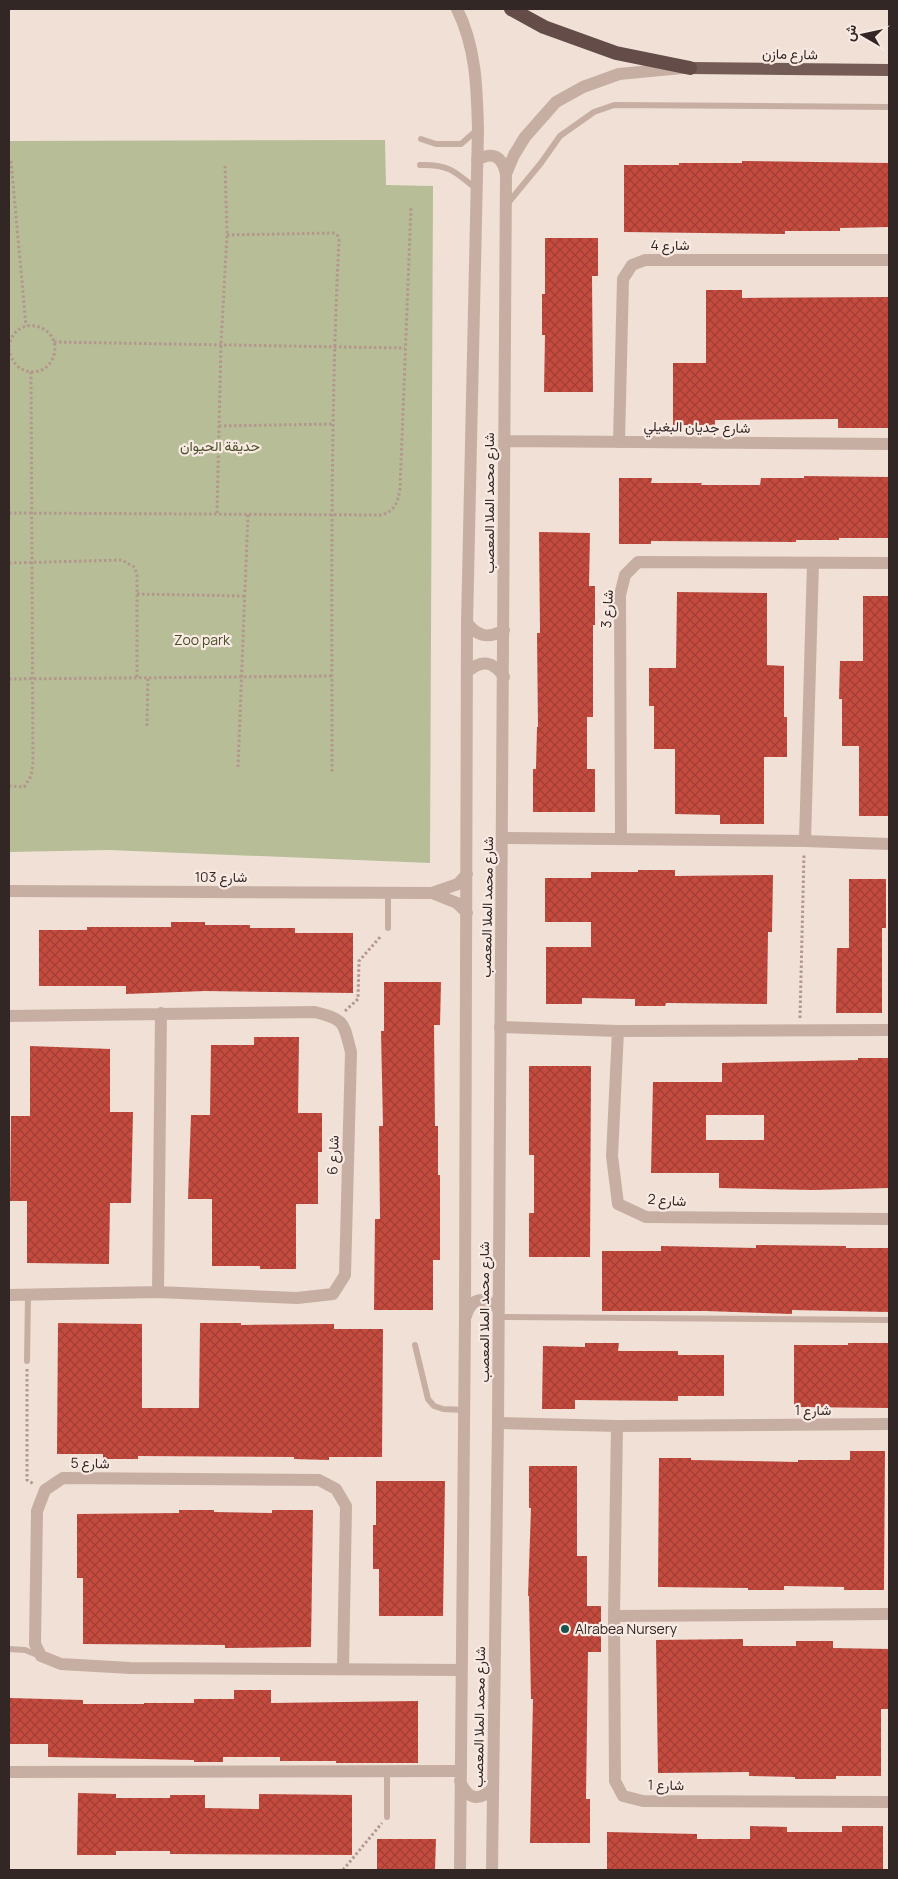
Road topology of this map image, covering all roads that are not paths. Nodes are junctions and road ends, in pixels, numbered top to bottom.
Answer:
1 (457, 9) edge
2 (511, 9) edge
3 (690, 68) junction
4 (889, 70) edge
5 (889, 107) edge
6 (478, 130) junction
7 (421, 139) dead end
8 (477, 160) junction
9 (420, 165) dead end
10 (506, 174) junction
11 (475, 188) junction
12 (505, 205) junction
13 (889, 260) edge
14 (504, 440) junction
15 (619, 442) junction
16 (889, 444) edge
17 (813, 563) junction
18 (889, 563) edge
19 (467, 623) junction
20 (504, 630) junction
21 (467, 672) junction
22 (504, 677) junction
23 (502, 838) junction
24 (621, 839) junction
25 (805, 841) junction
26 (889, 844) edge
27 (467, 874) junction
28 (9, 891) edge
29 (388, 892) junction
30 (432, 893) junction
31 (467, 913) junction
32 (388, 928) road end
33 (161, 1013) junction
34 (9, 1016) edge
35 (500, 1027) junction
36 (889, 1030) edge
37 (618, 1031) junction
38 (889, 1218) edge
39 (158, 1292) junction
40 (9, 1295) edge
41 (28, 1295) junction
42 (498, 1313) junction
43 (465, 1318) junction
44 (889, 1320) edge
45 (415, 1345) dead end
46 (28, 1361) road end
47 (464, 1410) junction
48 (498, 1424) junction
49 (889, 1424) edge
50 (617, 1426) junction
51 (889, 1614) edge
52 (614, 1616) junction
53 (9, 1649) edge
54 (41, 1656) junction
55 (343, 1669) junction
56 (461, 1670) junction
57 (387, 1770) junction
58 (9, 1772) edge
59 (460, 1776) junction
60 (493, 1788) junction
61 (889, 1802) edge
62 (387, 1817) road end
63 (460, 1870) edge
64 (492, 1870) edge

1 - 6 street, شارع محمد الملا المعصب
2 - 3 highway
3 - 4 main road, شارع مازن
3 - 10 street, شارع محمد الملا المعصب
5 - 12 lane
6 - 7 lane
6 - 8 street, شارع محمد الملا المعصب
8 - 10 street
8 - 11 street, شارع محمد الملا المعصب
9 - 11 lane
10 - 12 street, شارع محمد الملا المعصب
11 - 19 street, شارع محمد الملا المعصب
12 - 14 street, شارع محمد الملا المعصب
13 - 15 street, شارع 4
14 - 15 street, شارع جديان البغيلي
14 - 20 street, شارع محمد الملا المعصب
15 - 16 street, شارع جديان البغيلي
17 - 18 street, شارع 3
17 - 24 street, شارع 3
17 - 25 street
19 - 20 street
19 - 21 street, شارع محمد الملا المعصب
20 - 22 street, شارع محمد الملا المعصب
21 - 22 street
21 - 27 street, شارع محمد الملا المعصب
22 - 23 street, شارع محمد الملا المعصب
23 - 24 street
23 - 35 street, شارع محمد الملا المعصب
24 - 25 street
25 - 26 street
27 - 30 street, شارع 103
27 - 31 street, شارع محمد الملا المعصب
28 - 29 street, شارع 103
29 - 30 street, شارع 103
29 - 32 lane
30 - 31 street, شارع 103
31 - 43 street, شارع محمد الملا المعصب
33 - 34 street
33 - 39 street
33 - 39 street, شارع 6
35 - 37 street
35 - 42 street, شارع محمد الملا المعصب
36 - 37 street
37 - 38 street, شارع 2
39 - 41 street, شارع 6
40 - 41 street, شارع 6
41 - 46 lane
42 - 43 street
42 - 44 lane
42 - 48 street, شارع محمد الملا المعصب
43 - 47 street, شارع محمد الملا المعصب
45 - 47 lane
47 - 56 street, شارع محمد الملا المعصب
48 - 50 street, شارع 1
48 - 60 street, شارع محمد الملا المعصب
49 - 50 street, شارع 1
50 - 52 street, شارع 1
51 - 52 street
52 - 61 street, شارع 1
53 - 54 lane
54 - 55 street
54 - 55 street, شارع 5
55 - 56 street
56 - 59 street, شارع محمد الملا المعصب
57 - 58 street
57 - 59 street
57 - 62 lane
59 - 60 street
59 - 63 street, شارع محمد الملا المعصب
60 - 64 street, شارع محمد الملا المعصب

